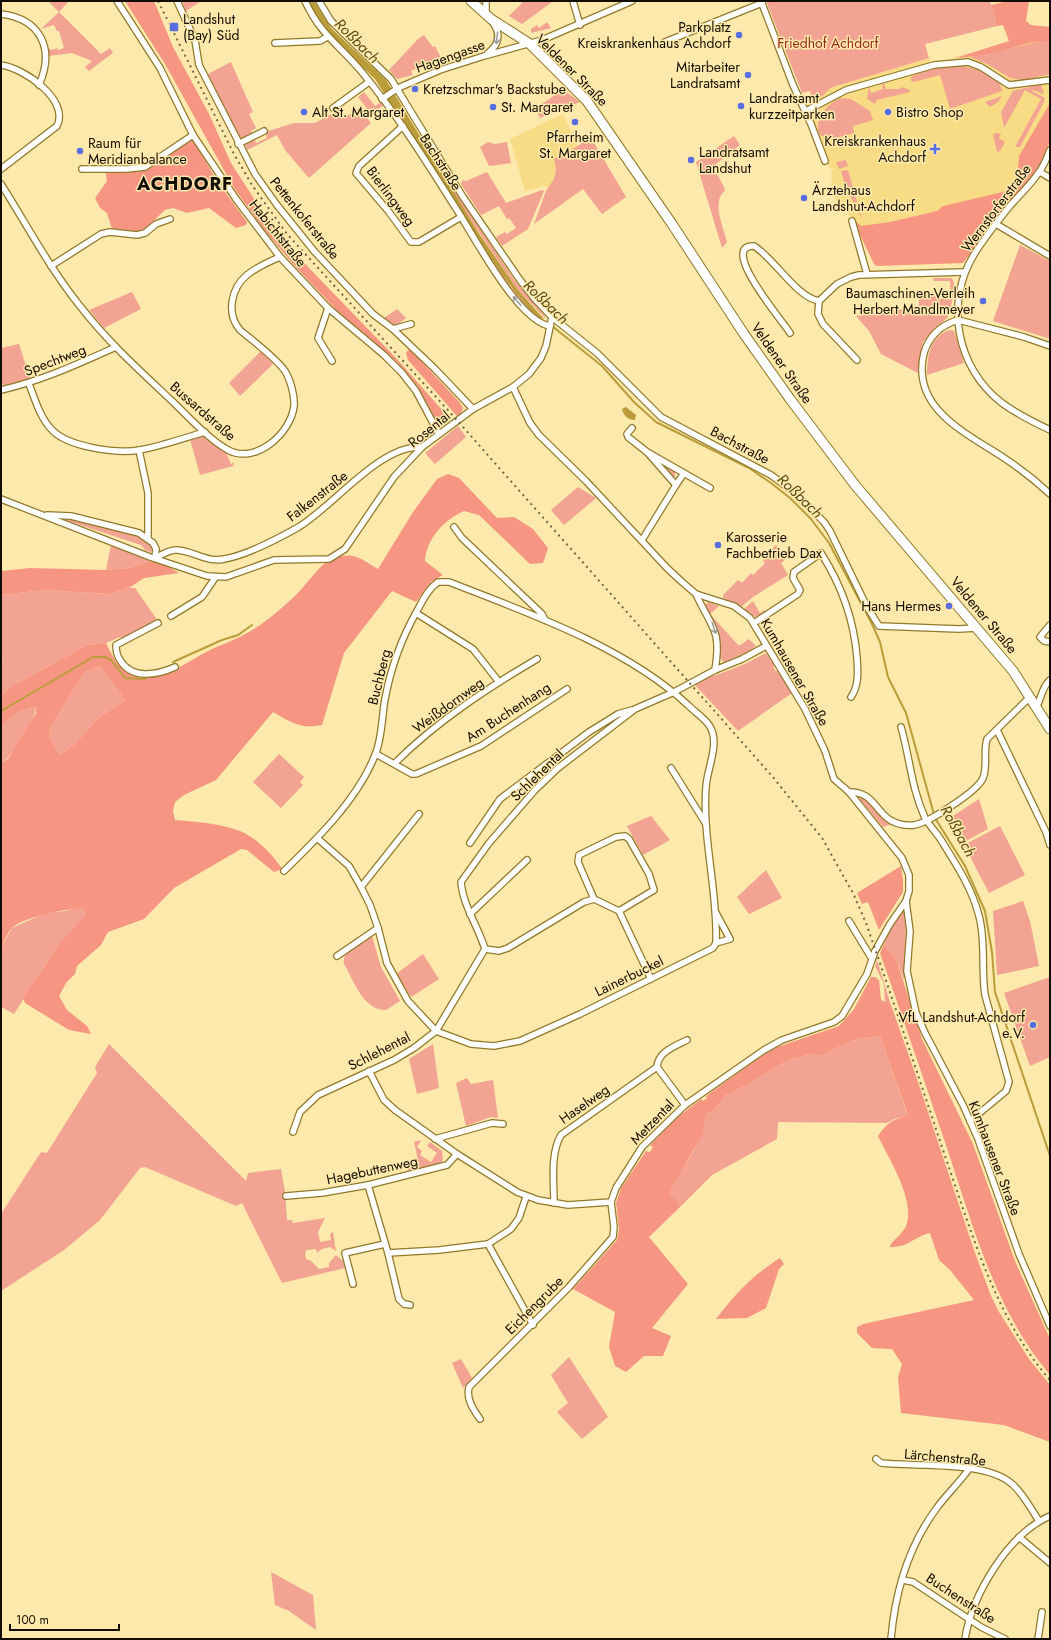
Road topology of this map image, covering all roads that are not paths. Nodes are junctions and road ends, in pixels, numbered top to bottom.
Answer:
1 (117, 1) edge
2 (177, 1) edge
3 (305, 1) edge
4 (319, 1) edge
5 (472, 1) edge
6 (486, 1) edge
7 (573, 1) edge
8 (632, 1) edge
9 (761, 2) edge
10 (1, 14) edge
11 (489, 17) junction
12 (580, 24) junction
13 (328, 37) junction
14 (665, 42) dead end
15 (275, 43) dead end
16 (530, 44) junction
17 (486, 55) junction
18 (1, 66) edge
19 (1050, 80) edge
20 (369, 82) junction
21 (39, 84) junction
22 (396, 90) junction
23 (384, 97) junction
24 (333, 108) dead end
25 (806, 111) junction
26 (403, 126) junction
27 (264, 131) dead end
28 (193, 135) junction
29 (238, 144) junction
30 (1050, 150) edge
31 (825, 160) dead end
32 (1, 169) edge
33 (82, 169) dead end
34 (1040, 172) junction
35 (1050, 178) edge
36 (1, 184) edge
37 (461, 217) junction
38 (170, 219) dead end
39 (852, 221) dead end
40 (996, 224) junction
41 (1050, 256) edge
42 (280, 257) junction
43 (51, 266) junction
44 (964, 272) junction
45 (867, 274) junction
46 (818, 301) junction
47 (328, 308) junction
48 (958, 320) junction
49 (411, 324) dead end
50 (550, 324) junction
51 (393, 329) junction
52 (790, 333) dead end
53 (1050, 346) edge
54 (116, 347) junction
55 (857, 360) dead end
56 (332, 361) dead end
57 (29, 384) junction
58 (513, 387) junction
59 (1, 390) edge
60 (473, 409) junction
61 (632, 428) dead end
62 (1050, 430) edge
63 (205, 432) junction
64 (439, 434) junction
65 (422, 448) junction
66 (139, 450) junction
67 (647, 452) junction
68 (684, 473) junction
69 (676, 485) junction
70 (710, 488) dead end
71 (1050, 494) edge
72 (1, 499) edge
73 (46, 516) junction
74 (454, 527) dead end
75 (148, 538) junction
76 (642, 540) junction
77 (155, 558) junction
78 (215, 578) junction
79 (696, 594) junction
80 (416, 613) junction
81 (172, 616) dead end
82 (545, 620) junction
83 (158, 623) dead end
84 (754, 623) junction
85 (1050, 625) edge
86 (977, 628) junction
87 (1050, 642) edge
88 (766, 646) junction
89 (537, 660) dead end
90 (175, 667) dead end
91 (715, 670) junction
92 (1050, 680) edge
93 (498, 682) junction
94 (567, 689) dead end
95 (674, 692) junction
96 (851, 697) dead end
97 (1030, 697) junction
98 (1037, 706) junction
99 (635, 709) junction
100 (901, 727) dead end
101 (1050, 729) edge
102 (997, 730) junction
103 (376, 754) junction
104 (395, 764) junction
105 (671, 768) dead end
106 (850, 792) junction
107 (419, 814) dead end
108 (929, 819) junction
109 (707, 824) junction
110 (1048, 832) edge
111 (316, 838) junction
112 (470, 843) dead end
113 (1050, 844) edge
114 (527, 860) dead end
115 (284, 871) dead end
116 (361, 886) junction
117 (594, 899) junction
118 (906, 901) junction
119 (715, 911) junction
120 (619, 912) junction
121 (470, 914) junction
122 (849, 921) dead end
123 (378, 928) junction
124 (716, 943) junction
125 (485, 949) junction
126 (337, 956) dead end
127 (872, 959) junction
128 (651, 979) junction
129 (436, 1031) junction
130 (687, 1040) dead end
131 (658, 1067) junction
132 (369, 1071) junction
133 (685, 1105) junction
134 (970, 1121) junction
135 (503, 1124) dead end
136 (293, 1132) dead end
137 (435, 1139) junction
138 (457, 1154) junction
139 (368, 1185) junction
140 (286, 1196) dead end
141 (526, 1197) junction
142 (611, 1202) junction
143 (554, 1203) junction
144 (385, 1244) junction
145 (488, 1244) junction
146 (388, 1253) junction
147 (353, 1284) dead end
148 (410, 1305) dead end
149 (533, 1325) junction
150 (1050, 1326) edge
151 (480, 1418) dead end
152 (876, 1459) dead end
153 (969, 1469) junction
154 (1050, 1516) edge
155 (1038, 1521) junction
156 (1019, 1537) junction
157 (1050, 1564) edge
158 (902, 1580) junction
159 (1042, 1612) dead end
160 (969, 1620) junction
161 (891, 1639) edge
162 (965, 1639) edge
163 (1005, 1639) edge
164 (1038, 1639) edge

1 - 28 street, Habichtstraße
2 - 29 street, Pettenkoferstraße
3 - 13 street, Bachstraße
4 - 22 street, Bachstraße
5 - 11 main road, Veldener Straße
6 - 11 street
7 - 12 street
8 - 12 street, Hagengasse
9 - 14 street
9 - 25 street
10 - 21 street
11 - 16 main road, Veldener Straße
11 -> 17 street, Veldener Straße
12 - 16 street, Hagengasse
13 - 15 street
13 - 20 street, Bachstraße
16 - 17 street, Hagengasse
16 - 86 main road, Veldener Straße
17 - 22 street, Hagengasse
18 - 21 street
19 - 25 street
20 - 23 street, Bachstraße
20 - 24 street
21 - 32 street
22 - 23 street, Hagengasse
22 - 50 street, Bachstraße
23 - 26 street, Bachstraße
25 - 31 street
26 - 37 street, Bachstraße
26 - 37 street, Bierlingweg
27 - 29 street
28 - 33 street
28 - 42 street, Habichtstraße
29 - 51 street, Pettenkoferstraße
30 - 34 street, Wernstorferstraße
34 - 35 street
34 - 40 street, Wernstorferstraße
36 - 43 street, Bussardstraße
50 -> 37 street, Bachstraße
38 - 43 street
39 - 45 street
40 - 41 street
40 - 44 street, Wernstorferstraße
42 - 47 street, Habichtstraße
42 - 63 street, Bussardstraße
43 - 54 street, Bussardstraße
44 - 45 street
44 - 48 street, Wernstorferstraße
45 - 46 street
46 - 52 street
46 - 55 street
47 - 56 street
47 - 64 street, Habichtstraße
48 - 53 street
48 - 62 street, Wernstorferstraße
48 - 71 street
49 - 51 street
50 - 58 street, Rosental
50 - 86 street, Bachstraße
51 - 60 street, Pettenkoferstraße
54 - 57 street, Spechtweg
54 - 63 street, Bussardstraße
57 - 59 street, Spechtweg
57 - 66 street
58 - 60 street, Rosental
58 - 76 street, Kumhausener Straße
60 - 64 street, Rosental
61 - 67 street
63 - 66 street
64 - 65 street, Rosental
65 - 77 street, Falkenstraße
65 - 78 street, Rosental
66 - 75 street
67 - 68 street
67 - 69 street
68 - 69 street
68 - 70 street
69 - 76 street
72 - 73 street
73 - 75 street
73 - 77 street
74 - 82 street, Buchberg
75 - 77 street
76 - 79 street, Kumhausener Straße
77 - 78 street
78 - 81 street
79 - 84 street, Kumhausener Straße
79 -> 91 street, Kumhausener Straße
80 - 82 street, Buchberg
80 - 93 street, Weißdornweg
80 - 103 street, Buchberg
82 - 95 street, Buchberg
83 - 90 street
84 - 88 street, Kumhausener Straße
84 - 96 street
85 - 87 street
86 - 97 main road, Veldener Straße
88 - 91 street, Schlehental
88 - 106 street, Kumhausener Straße
89 - 93 street, Weißdornweg
91 - 95 street, Schlehental
92 - 98 street
93 - 104 street, Weißdornweg
94 - 104 street, Am Buchenhang
95 - 99 street, Schlehental
95 - 109 street
97 - 98 main road, Veldener Straße
97 - 102 street
98 - 101 main road, Veldener Straße
99 - 112 street, Schlehental
99 - 121 street, Schlehental
100 - 108 street
102 - 108 street
102 - 110 street
103 - 104 street, Am Buchenhang
103 - 111 street, Buchberg
105 - 109 street
106 - 108 street
106 - 118 street, Kumhausener Straße
107 - 116 street
108 - 134 street
109 - 119 street
110 - 113 street
111 - 115 street, Buchberg
111 - 116 street
114 - 121 street
116 - 123 street
117 - 120 street
117 - 120 street
117 - 125 street
118 - 127 street, Metzental
118 - 134 street, Kumhausener Straße
119 - 124 street
119 - 124 street, Lainerbuckel
120 - 128 street
121 - 125 street, Schlehental
122 - 127 street
123 - 126 street
123 - 129 street
124 - 128 street, Lainerbuckel
125 - 129 street, Schlehental
127 - 133 street, Metzental
128 - 129 street, Lainerbuckel
129 - 132 street, Schlehental
130 - 131 street, Haselweg
131 - 133 street
131 - 143 street, Haselweg
132 - 136 street, Schlehental
132 - 137 street
133 - 142 street, Metzental
134 - 150 street, Kumhausener Straße
135 - 137 street
137 - 138 street
138 - 139 street, Hagebuttenweg
138 - 141 street
139 - 140 street, Hagebuttenweg
139 - 144 street
141 - 143 street
141 - 145 street
142 - 143 street
142 - 149 street, Eichengrube
144 - 146 street
144 - 147 street
145 - 146 street
145 - 149 street
146 - 148 street
149 - 151 street, Eichengrube
152 - 153 street, Lärchenstraße
153 - 155 street, Lärchenstraße
153 - 158 street
154 - 155 street
155 - 156 street
156 - 157 street
156 - 160 street
158 - 160 street, Buchenstraße
158 - 161 street
159 - 164 street
160 - 162 street
160 - 163 street, Buchenstraße

